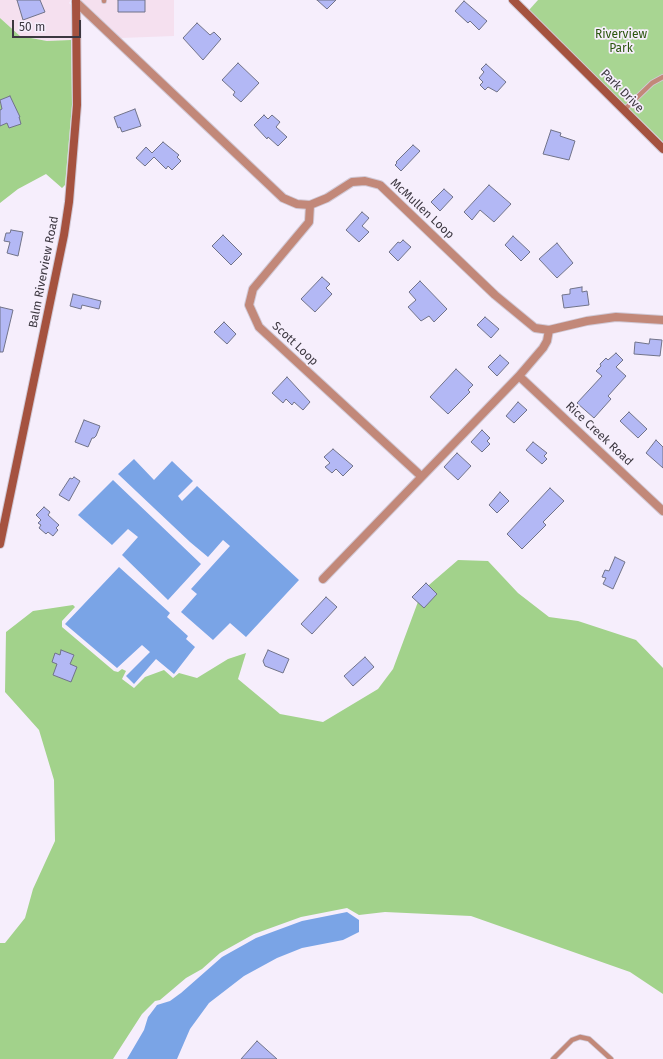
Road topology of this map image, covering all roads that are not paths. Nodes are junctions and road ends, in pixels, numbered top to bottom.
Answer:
1 (513, 0) edge
2 (76, 1) edge
3 (663, 77) edge
4 (624, 110) junction
5 (663, 149) edge
6 (310, 205) junction
7 (663, 320) edge
8 (549, 330) junction
9 (519, 376) junction
10 (420, 476) junction
11 (663, 510) edge
12 (0, 541) edge
13 (323, 579) dead end
14 (609, 1058) edge
15 (553, 1059) edge

1 - 4 main road, Park Drive
2 - 6 street
2 - 12 main road, Balm Riverview Road
3 - 4 lane
4 - 5 main road, Park Drive
6 - 8 street, McMullen Loop
6 - 10 street, Scott Loop
7 - 8 street
8 - 9 street
9 - 10 street
9 - 11 street, Rice Creek Road
10 - 13 street
14 - 15 lane

